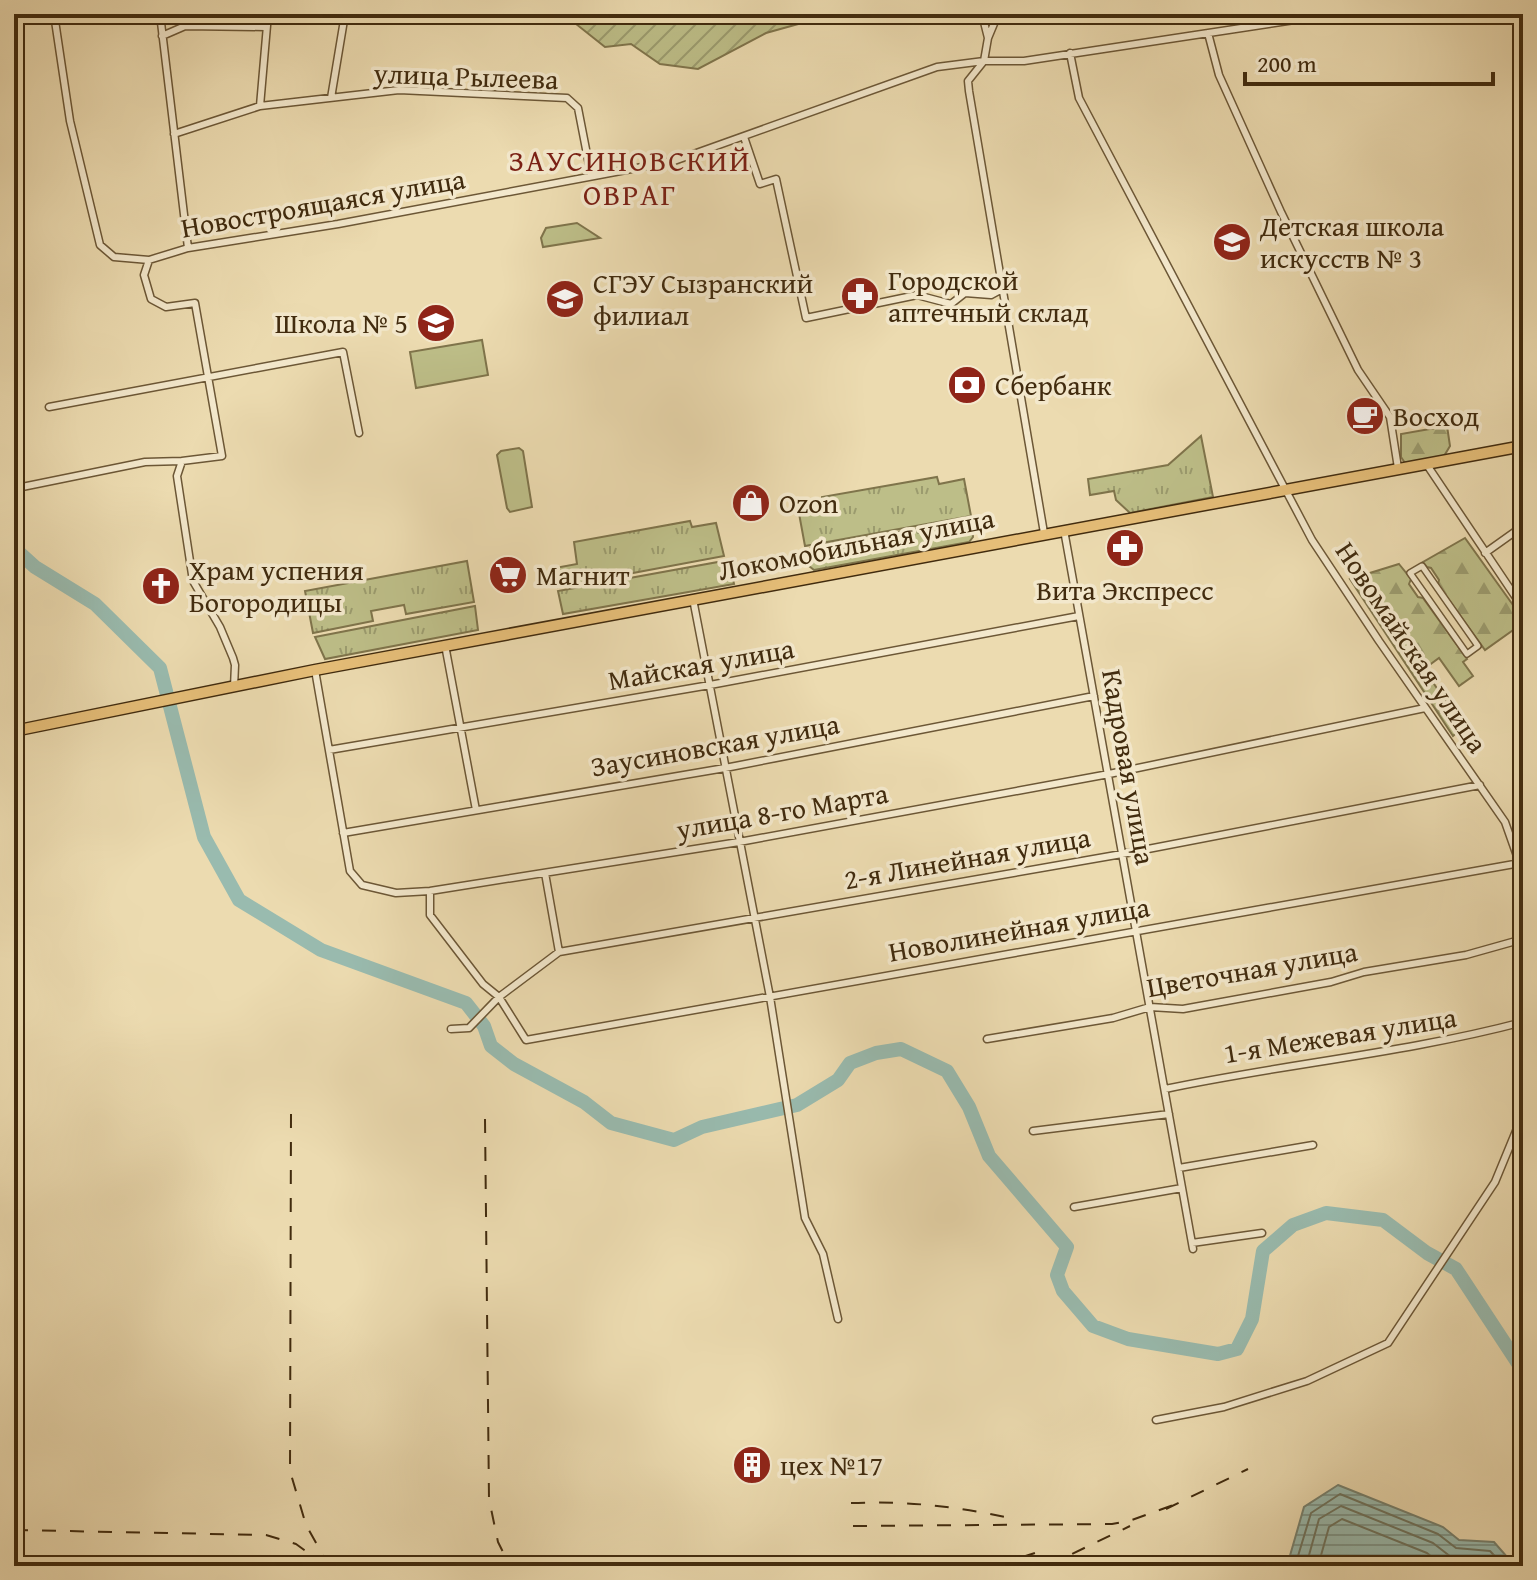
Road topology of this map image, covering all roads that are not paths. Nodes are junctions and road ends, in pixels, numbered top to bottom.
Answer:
1 (54, 14) edge
2 (160, 14) edge
3 (268, 14) edge
4 (345, 14) edge
5 (982, 14) edge
6 (998, 14) edge
7 (1334, 14) edge
8 (265, 27) junction
9 (1208, 33) junction
10 (162, 36) junction
11 (988, 38) junction
12 (1070, 53) junction
13 (984, 61) junction
14 (331, 98) junction
15 (260, 106) junction
16 (174, 134) junction
17 (744, 137) junction
18 (591, 175) junction
19 (188, 248) junction
20 (149, 260) junction
21 (1002, 289) junction
22 (208, 378) junction
23 (49, 407) dead end
24 (359, 433) dead end
25 (1523, 446) edge
26 (182, 461) junction
27 (1426, 463) junction
28 (1398, 468) junction
29 (22, 487) dead end
30 (1284, 489) junction
31 (1523, 526) edge
32 (1064, 530) junction
33 (1044, 533) junction
34 (1485, 553) junction
35 (1436, 587) junction
36 (1426, 595) junction
37 (693, 599) junction
38 (1523, 608) edge
39 (1079, 616) junction
40 (445, 645) junction
41 (315, 670) junction
42 (710, 685) junction
43 (234, 687) junction
44 (1094, 696) junction
45 (1425, 708) junction
46 (461, 728) junction
47 (14, 731) edge
48 (329, 750) junction
49 (725, 768) junction
50 (1109, 774) junction
51 (1480, 785) junction
52 (476, 810) junction
53 (343, 833) junction
54 (739, 842) junction
55 (1122, 854) junction
56 (1520, 863) junction
57 (545, 873) junction
58 (1523, 873) edge
59 (430, 891) junction
60 (754, 918) junction
61 (1136, 929) junction
62 (1523, 939) edge
63 (559, 952) junction
64 (499, 997) junction
65 (770, 997) junction
66 (1150, 1007) junction
67 (1523, 1022) edge
68 (451, 1029) dead end
69 (987, 1039) dead end
70 (1165, 1089) junction
71 (1169, 1114) junction
72 (1523, 1114) edge
73 (1033, 1131) dead end
74 (1313, 1145) dead end
75 (1179, 1168) junction
76 (1182, 1188) junction
77 (1074, 1207) dead end
78 (1262, 1233) dead end
79 (838, 1319) dead end
80 (1156, 1420) dead end

1 - 20 street, Новостроящаяся улица
2 - 10 street
3 - 8 street
4 - 14 street, улица Рылеева
5 - 11 street
6 - 11 street
7 - 9 street, Новостроящаяся улица
8 - 10 street
8 - 15 street
9 - 12 street, Новостроящаяся улица
9 - 28 street
10 - 16 street
11 - 13 street
12 - 13 street, Новостроящаяся улица
12 - 30 street, Новомайская улица
13 - 17 street, Новостроящаяся улица
13 - 21 street
14 - 15 street, улица Рылеева
14 - 18 street, улица Рылеева
15 - 16 street, улица Рылеева
16 - 19 street
17 - 18 street, Новостроящаяся улица
17 - 21 street
18 - 19 street, Новостроящаяся улица
19 - 20 street, Новостроящаяся улица
20 - 22 street
21 - 33 street
22 - 23 street
22 - 24 street
22 - 26 street
25 - 27 main road, Локомобильная улица
26 - 29 street
26 - 43 street
27 - 28 main road, Локомобильная улица
27 - 34 street
28 - 30 main road, Локомобильная улица
30 - 32 main road, Локомобильная улица
30 - 45 street, Новомайская улица
31 - 34 street
32 - 33 main road, Локомобильная улица
32 - 39 street, Кадровая улица
33 - 37 main road, Локомобильная улица
34 - 38 street
35 - 36 street
35 - 36 street
35 - 36 street
37 - 40 main road, Локомобильная улица
37 - 42 street
39 - 42 street, Майская улица
39 - 44 street, Кадровая улица
40 - 41 main road, Локомобильная улица
40 - 46 street
41 - 43 main road, Локомобильная улица
41 - 48 street, улица 8-го Марта
42 - 46 street, Майская улица
42 - 49 street
43 - 47 main road, Локомобильная улица
44 - 49 street, Заусиновская улица
44 - 50 street, Кадровая улица
45 - 50 street, улица 8-го Марта
45 - 51 street, Новомайская улица
46 - 48 street, Майская улица
46 - 52 street
48 - 53 street, улица 8-го Марта
49 - 52 street, Заусиновская улица
49 - 54 street
50 - 54 street, улица 8-го Марта
50 - 55 street, Кадровая улица
51 - 55 street, 2-я Линейная улица
51 - 56 street, Новомайская улица
52 - 53 street, Заусиновская улица
53 - 59 street, улица 8-го Марта
54 - 57 street, улица 8-го Марта
54 - 60 street
55 - 60 street, 2-я Линейная улица
55 - 61 street, Кадровая улица
56 - 58 street, Новомайская улица
56 - 61 street, Новолинейная улица
57 - 59 street, улица 8-го Марта
57 - 63 street
59 - 64 street
60 - 63 street, 2-я Линейная улица
60 - 65 street
61 - 65 street, Новолинейная улица
61 - 66 street, Кадровая улица
62 - 66 street, Цветочная улица
63 - 64 street, 2-я Линейная улица
64 - 65 street, Новолинейная улица
64 - 68 street, 2-я Линейная улица
65 - 79 street
66 - 69 street, Цветочная улица
66 - 70 street, Кадровая улица
67 - 70 street, 1-я Межевая улица
70 - 71 street, Кадровая улица
71 - 73 street
71 - 75 street, Кадровая улица
72 - 80 street
74 - 75 street
75 - 76 street, Кадровая улица
76 - 77 street
76 - 78 street, Кадровая улица

